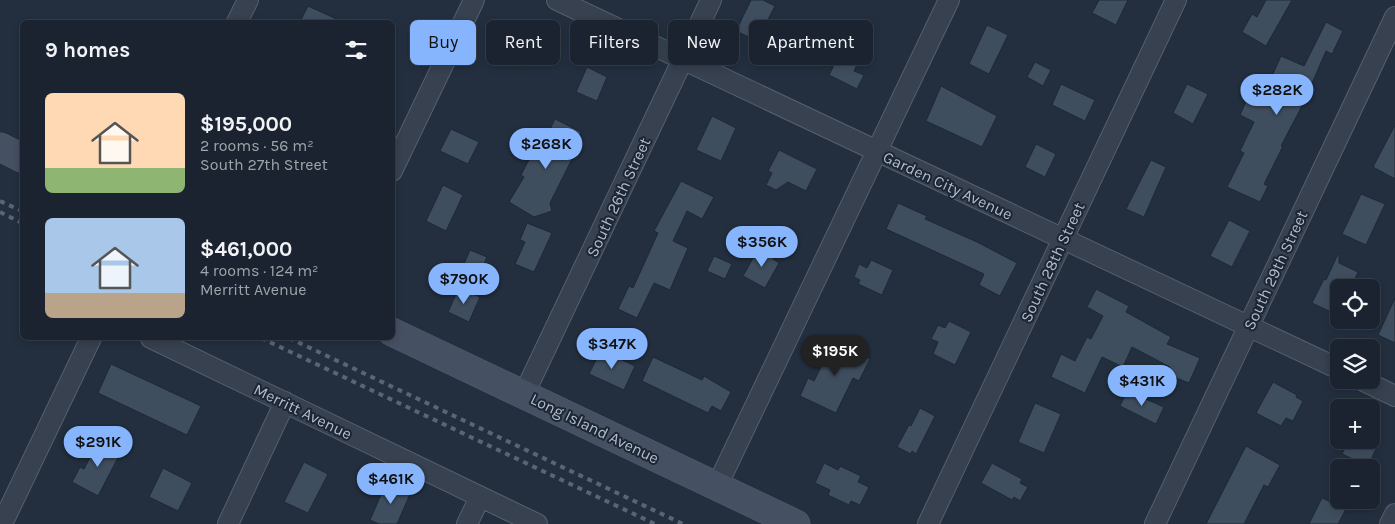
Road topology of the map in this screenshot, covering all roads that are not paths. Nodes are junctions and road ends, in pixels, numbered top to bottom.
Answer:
1 (248, 0) edge
2 (474, 0) edge
3 (557, 0) edge
4 (710, 0) edge
5 (948, 0) edge
6 (1176, 0) edge
7 (1395, 17) edge
8 (238, 20) edge
9 (701, 20) edge
10 (668, 53) edge
11 (681, 65) edge
12 (694, 65) edge
13 (0, 147) edge
14 (877, 151) junction
15 (20, 157) edge
16 (395, 165) edge
17 (1063, 238) junction
18 (1248, 326) junction
19 (395, 333) edge
20 (90, 340) edge
21 (155, 340) edge
22 (1330, 365) edge
23 (1380, 389) edge
24 (524, 394) junction
25 (1395, 396) edge
26 (285, 402) junction
27 (717, 486) junction
28 (480, 497) junction
29 (1395, 514) edge
30 (2, 524) edge
31 (228, 524) edge
32 (467, 524) edge
33 (536, 524) edge
34 (796, 524) edge
35 (928, 524) edge
36 (1155, 524) edge
37 (1390, 524) edge

1 - 8 street
2 - 16 street
3 - 10 street, Garden City Avenue
4 - 9 street, South 26th Street
5 - 14 street
6 - 17 street, South 28th Street
7 - 18 street, South 29th Street
11 - 24 street, South 26th Street
12 - 14 street, Garden City Avenue
13 - 15 street
14 - 17 street, Garden City Avenue
14 - 27 street
17 - 18 street, Garden City Avenue
17 - 35 street, South 28th Street
18 - 22 street, Garden City Avenue
18 - 36 street, South 29th Street
19 - 24 street, Long Island Avenue
20 - 30 street
21 - 26 street, Merritt Avenue
23 - 25 street
24 - 27 street, Long Island Avenue
26 - 28 street, Merritt Avenue
26 - 31 street
27 - 34 street, Long Island Avenue
28 - 32 street
28 - 33 street, Merritt Avenue
29 - 37 street

